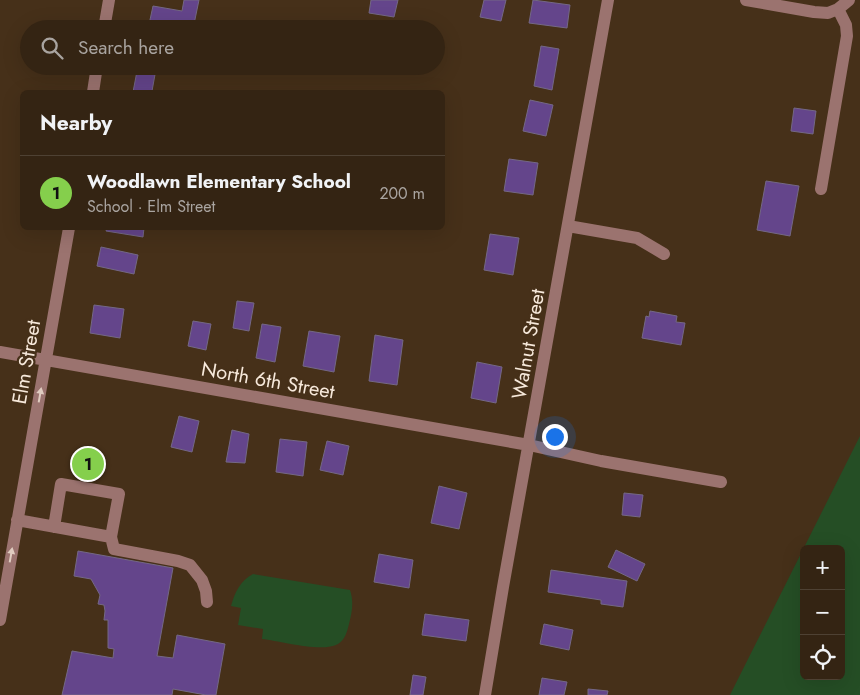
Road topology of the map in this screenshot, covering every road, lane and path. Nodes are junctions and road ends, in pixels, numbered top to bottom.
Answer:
1 (109, 0) edge
2 (608, 0) edge
3 (746, 0) edge
4 (843, 5) edge
5 (106, 20) edge
6 (96, 75) edge
7 (93, 90) edge
8 (821, 189) dead end
9 (568, 226) junction
10 (69, 230) edge
11 (664, 254) dead end
12 (0, 352) edge
13 (46, 360) junction
14 (529, 445) junction
15 (721, 482) dead end
16 (18, 520) junction
17 (54, 527) junction
18 (111, 537) junction
19 (207, 602) dead end
20 (0, 620) edge
21 (485, 695) edge

1 - 5 street
2 - 9 street, Walnut Street
3 - 4 street
4 - 8 street
6 - 7 street
9 - 11 street
9 - 14 street, Walnut Street
10 - 13 street, Elm Street
12 - 13 street, North 6th Street
13 - 14 street, North 6th Street
16 -> 13 street, Elm Street
14 - 15 street, North 6th Street
14 - 21 street, Walnut Street
16 - 17 street
20 -> 16 street, Elm Street
17 - 18 street
17 - 18 street
18 - 19 street

